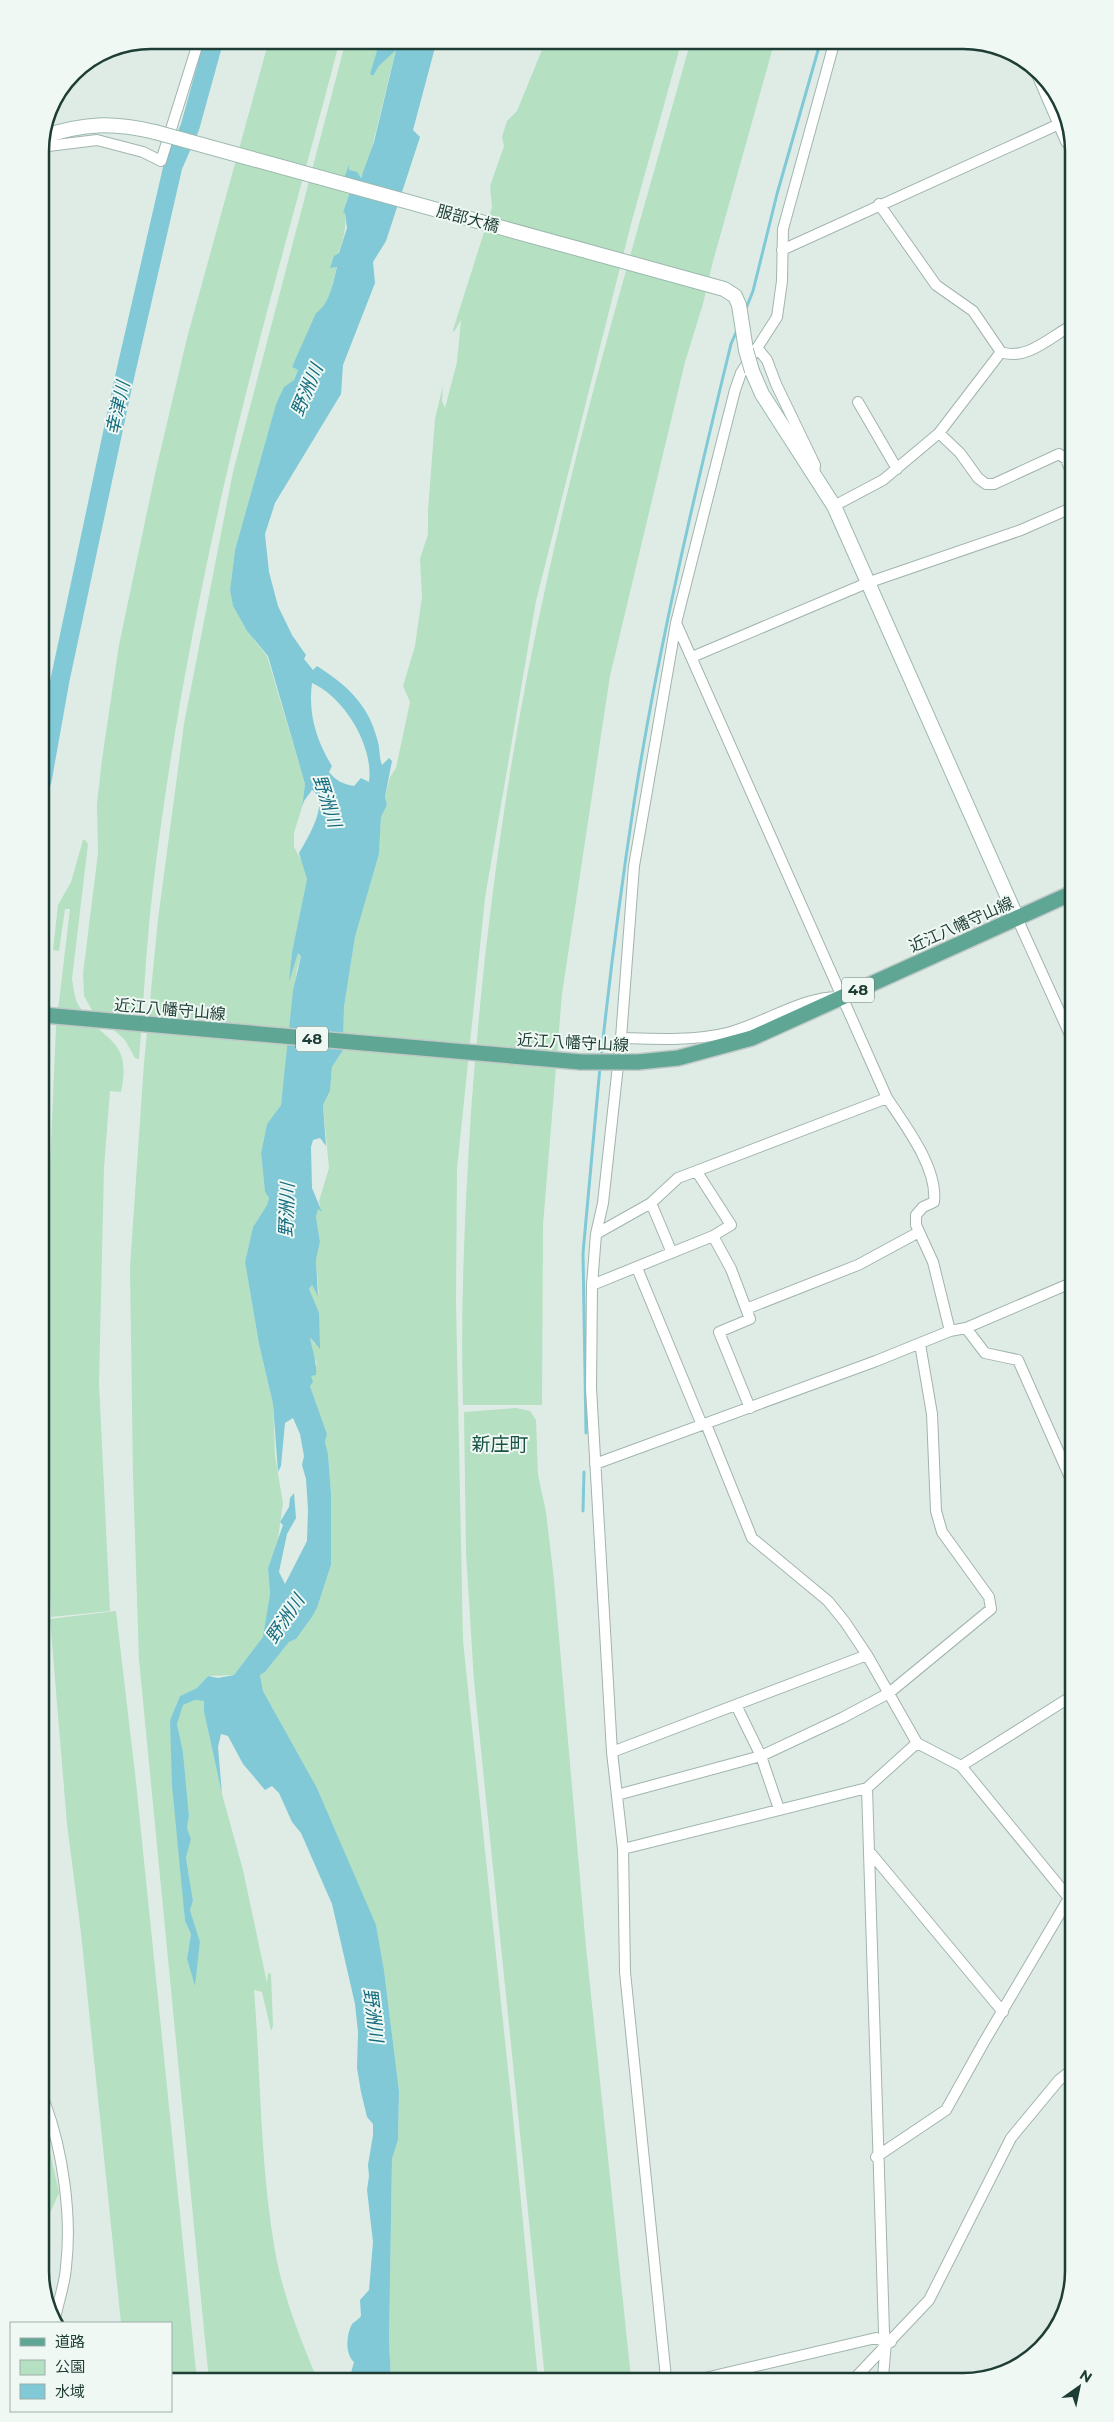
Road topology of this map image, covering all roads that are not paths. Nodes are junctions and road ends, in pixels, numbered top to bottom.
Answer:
1 (196, 49) edge
2 (833, 49) edge
3 (1062, 123) edge
4 (50, 135) edge
5 (49, 145) edge
6 (879, 204) junction
7 (782, 250) junction
8 (1065, 329) edge
9 (752, 350) junction
10 (1001, 352) junction
11 (858, 402) dead end
12 (939, 433) junction
13 (1065, 458) edge
14 (897, 468) junction
15 (814, 473) junction
16 (834, 506) junction
17 (1065, 511) edge
18 (867, 583) junction
19 (676, 623) junction
20 (692, 657) junction
21 (1065, 896) edge
22 (1017, 918) junction
23 (842, 997) junction
24 (49, 1016) edge
25 (1065, 1024) edge
26 (620, 1038) junction
27 (887, 1098) junction
28 (697, 1172) junction
29 (651, 1203) junction
30 (919, 1232) junction
31 (596, 1234) junction
32 (713, 1236) junction
33 (672, 1253) junction
34 (637, 1268) junction
35 (592, 1284) junction
36 (1065, 1286) edge
37 (746, 1309) junction
38 (966, 1328) junction
39 (950, 1330) junction
40 (920, 1344) junction
41 (750, 1408) junction
42 (704, 1424) junction
43 (595, 1464) junction
44 (1065, 1466) edge
45 (866, 1655) junction
46 (889, 1693) junction
47 (1065, 1700) edge
48 (736, 1705) junction
49 (917, 1743) junction
50 (612, 1752) junction
51 (761, 1756) junction
52 (961, 1766) junction
53 (867, 1788) junction
54 (617, 1795) junction
55 (780, 1809) junction
56 (623, 1848) junction
57 (869, 1851) junction
58 (1065, 1892) edge
59 (1065, 1907) edge
60 (1003, 2012) junction
61 (1065, 2075) edge
62 (49, 2114) edge
63 (876, 2157) junction
64 (57, 2312) edge
65 (898, 2341) dead end
66 (886, 2342) junction
67 (665, 2373) edge
68 (726, 2373) edge
69 (859, 2373) edge
70 (883, 2373) edge

1 - 5 street
2 - 7 street
3 - 6 street
4 - 9 street, 服部大橋, bridge
6 - 7 street
6 - 10 street
7 - 9 street
8 - 10 street
9 - 15 street, bridge
9 - 15 street
9 - 19 street
10 - 12 street
11 - 14 street
12 - 13 street
12 - 14 street
14 - 16 street
15 - 16 street
16 - 18 street
17 - 18 street
18 - 20 street
18 - 22 street
19 - 20 street
19 - 26 street
20 - 23 street
21 - 22 main road, 近江八幡守山線 / 48
22 - 23 main road, 近江八幡守山線 / 48
22 - 25 street
23 - 24 main road, 近江八幡守山線 / 48, bridge
23 - 26 street
23 - 27 street
26 - 31 street
27 - 28 street
27 - 30 street
28 - 29 street
28 - 32 street
29 - 31 street
29 - 33 street
30 - 37 street
30 - 39 street
31 - 35 street
32 - 33 street
32 - 37 street
33 - 34 street
34 - 35 street
34 - 42 street
35 - 43 street
36 - 38 street
37 - 41 street
38 - 39 street
38 - 44 street
39 - 40 street
40 - 41 street
40 - 46 street
41 - 42 street
42 - 43 street
42 - 45 street
43 - 50 street
45 - 46 street
45 - 48 street
46 - 49 street
46 - 51 street
47 - 52 street
48 - 50 street
48 - 51 street
49 - 52 street
49 - 53 street
50 - 54 street
51 - 54 street
51 - 55 street
52 - 58 street
53 - 55 street
53 - 57 street
54 - 56 street
55 - 56 street
56 - 67 street
57 - 60 street
57 - 63 street
59 - 60 street
60 - 63 street
61 - 66 street
62 - 64 street
63 - 66 street
65 - 66 street
66 - 68 street
66 - 69 street
66 - 70 street

